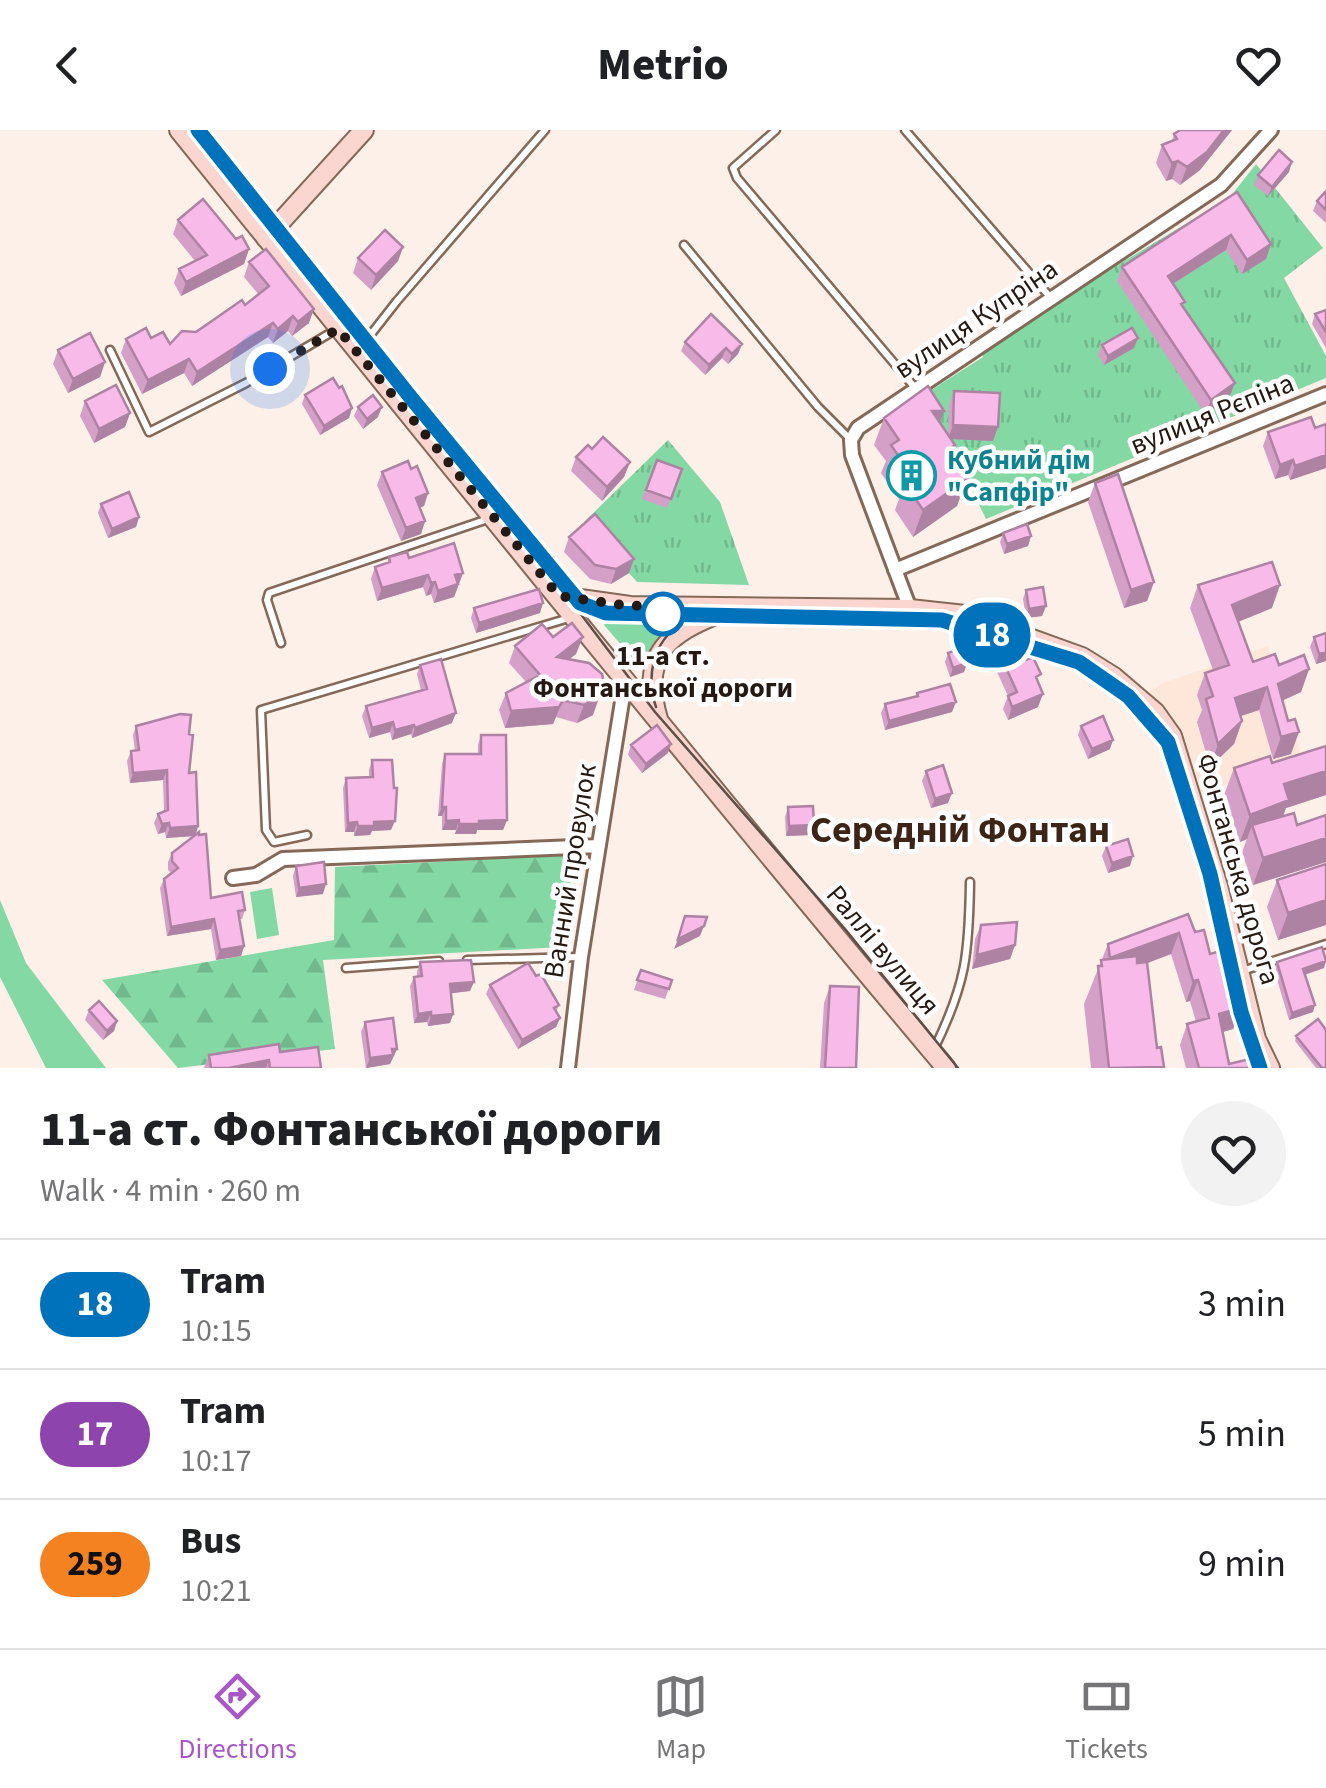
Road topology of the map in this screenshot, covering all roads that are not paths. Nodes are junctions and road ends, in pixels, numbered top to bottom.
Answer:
1 (179, 130) edge
2 (364, 130) edge
3 (545, 130) edge
4 (776, 130) edge
5 (905, 130) edge
6 (1271, 130) edge
7 (266, 238) junction
8 (684, 245) dead end
9 (1051, 298) junction
10 (338, 329) junction
11 (110, 350) dead end
12 (357, 352) junction
13 (917, 390) junction
14 (1326, 394) edge
15 (851, 440) junction
16 (494, 518) junction
17 (894, 570) junction
18 (559, 596) junction
19 (740, 605) junction
20 (910, 608) junction
21 (575, 617) junction
22 (281, 643) dead end
23 (625, 683) junction
24 (660, 726) junction
25 (307, 835) dead end
26 (599, 846) junction
27 (233, 878) dead end
28 (970, 882) dead end
29 (1326, 944) edge
30 (580, 957) junction
31 (346, 968) dead end
32 (1240, 972) junction
33 (933, 1052) junction
34 (568, 1068) edge
35 (946, 1068) edge
36 (1270, 1068) edge

1 - 7 main road
2 - 7 main road
3 - 12 lane
4 - 13 lane
5 - 9 lane
6 - 9 street, вулиця Купріна
7 - 10 main road
8 - 15 lane
9 - 13 street, вулиця Купріна
10 - 11 lane
10 - 12 main road
12 - 16 main road
13 - 15 street, вулиця Купріна
14 - 17 street, вулиця Рєпіна
15 - 17 street
16 - 18 main road
16 - 22 lane
17 - 20 street
18 - 19 main road, Фонтанська дорога
18 - 21 main road, Раллі вулиця
19 - 20 main road, Фонтанська дорога
19 - 24 main road
20 - 32 main road, Фонтанська дорога
21 - 23 main road, Раллі вулиця
21 - 25 lane
23 - 24 main road, Раллі вулиця
23 - 26 street, Ванний провулок
24 - 33 main road, Раллі вулиця
26 - 27 street
26 - 30 street, Ванний провулок
28 - 33 lane
29 - 32 lane
30 - 31 lane
30 - 34 street, Ванний провулок
32 - 36 main road, Фонтанська дорога
33 - 35 main road, Раллі вулиця

